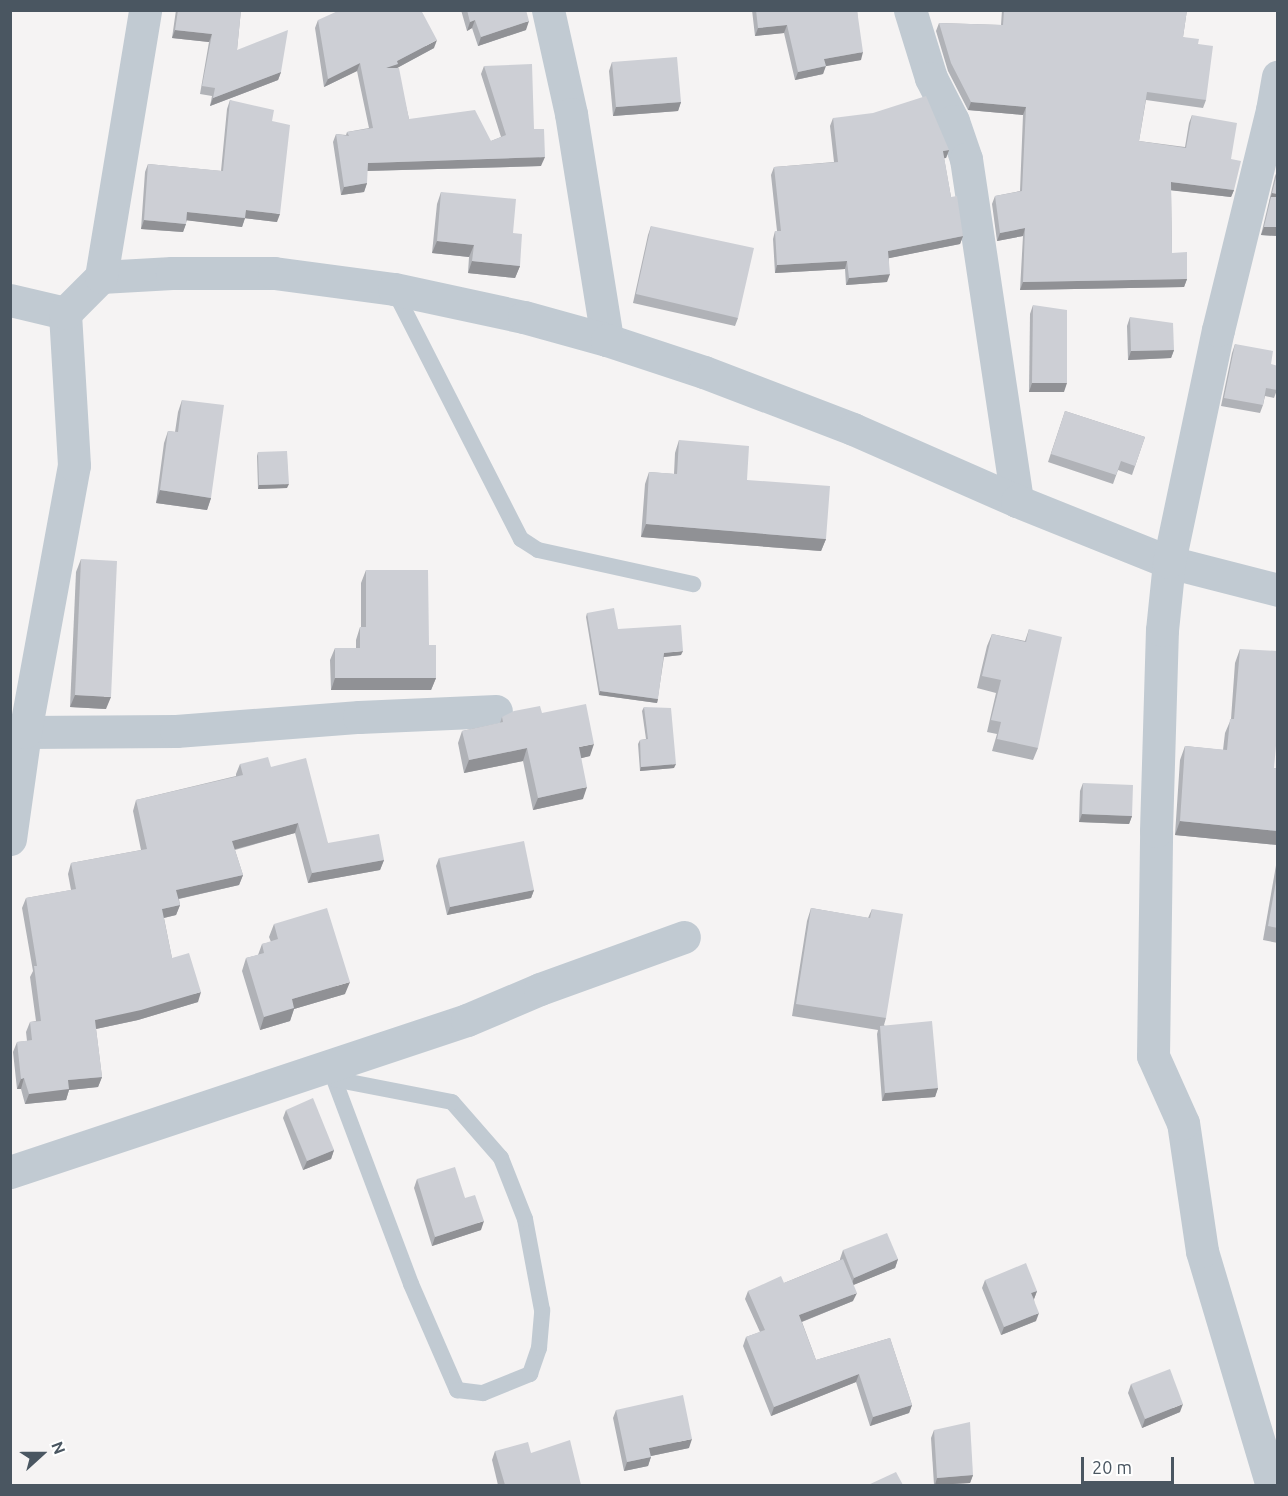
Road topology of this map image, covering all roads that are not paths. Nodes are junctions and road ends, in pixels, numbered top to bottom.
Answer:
1 (145, 10) edge
2 (548, 10) edge
3 (910, 10) edge
4 (1278, 77) edge
5 (101, 277) junction
6 (394, 289) junction
7 (10, 300) edge
8 (65, 313) junction
9 (607, 340) junction
10 (1017, 501) junction
11 (1169, 562) junction
12 (693, 584) dead end
13 (1278, 590) edge
14 (496, 711) dead end
15 (25, 732) junction
16 (10, 839) edge
17 (684, 937) dead end
18 (332, 1072) junction
19 (10, 1172) edge
20 (1272, 1485) edge

1 - 5 street
2 - 9 street
3 - 10 street
4 - 11 street
5 - 6 street
5 - 8 street
6 - 9 street
6 - 12 lane
7 - 8 street
8 - 15 street
9 - 10 street
10 - 11 street
11 - 13 street
11 - 20 street
14 - 15 street
15 - 16 street
17 - 18 street
18 - 18 lane
18 - 19 street

